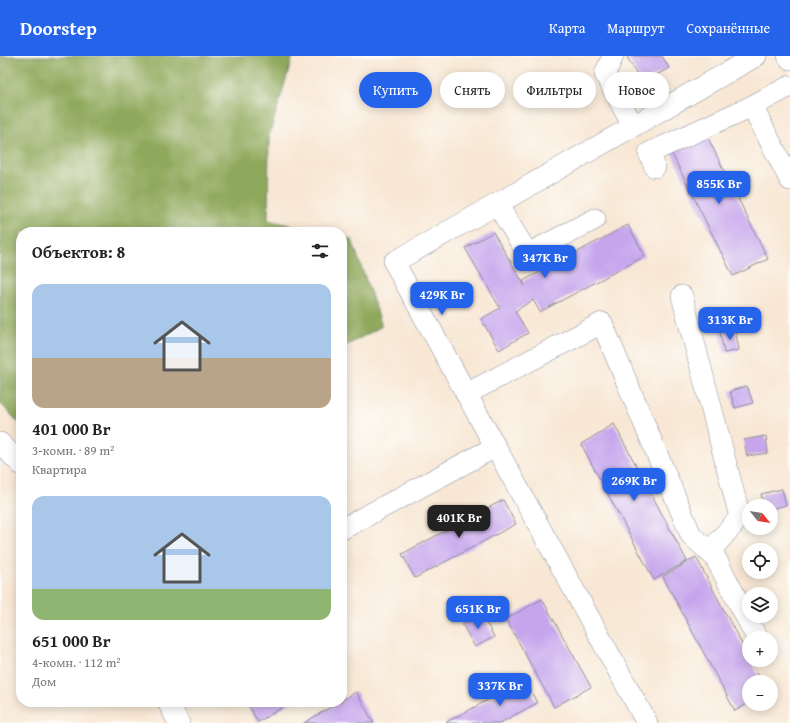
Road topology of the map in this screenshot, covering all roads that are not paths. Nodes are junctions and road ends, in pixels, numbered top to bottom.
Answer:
1 (613, 56) edge
2 (756, 56) edge
3 (788, 56) edge
4 (790, 60) edge
5 (790, 86) edge
6 (752, 106) junction
7 (633, 126) junction
8 (655, 167) dead end
9 (790, 180) edge
10 (497, 204) junction
11 (595, 219) dead end
12 (682, 296) dead end
13 (466, 394) junction
14 (0, 443) edge
15 (495, 447) junction
16 (16, 459) edge
17 (347, 526) edge
18 (709, 552) junction
19 (753, 631) edge
20 (171, 707) edge
21 (179, 723) edge
22 (647, 723) edge

1 - 7 street
2 - 7 street
3 - 4 street
5 - 6 street
6 - 8 street
6 - 9 street
7 - 10 street
10 - 11 street
10 - 13 street
12 - 18 street
13 - 15 street
13 - 18 street
14 - 16 street
15 - 17 street
15 - 22 street
18 - 19 street
20 - 21 street

